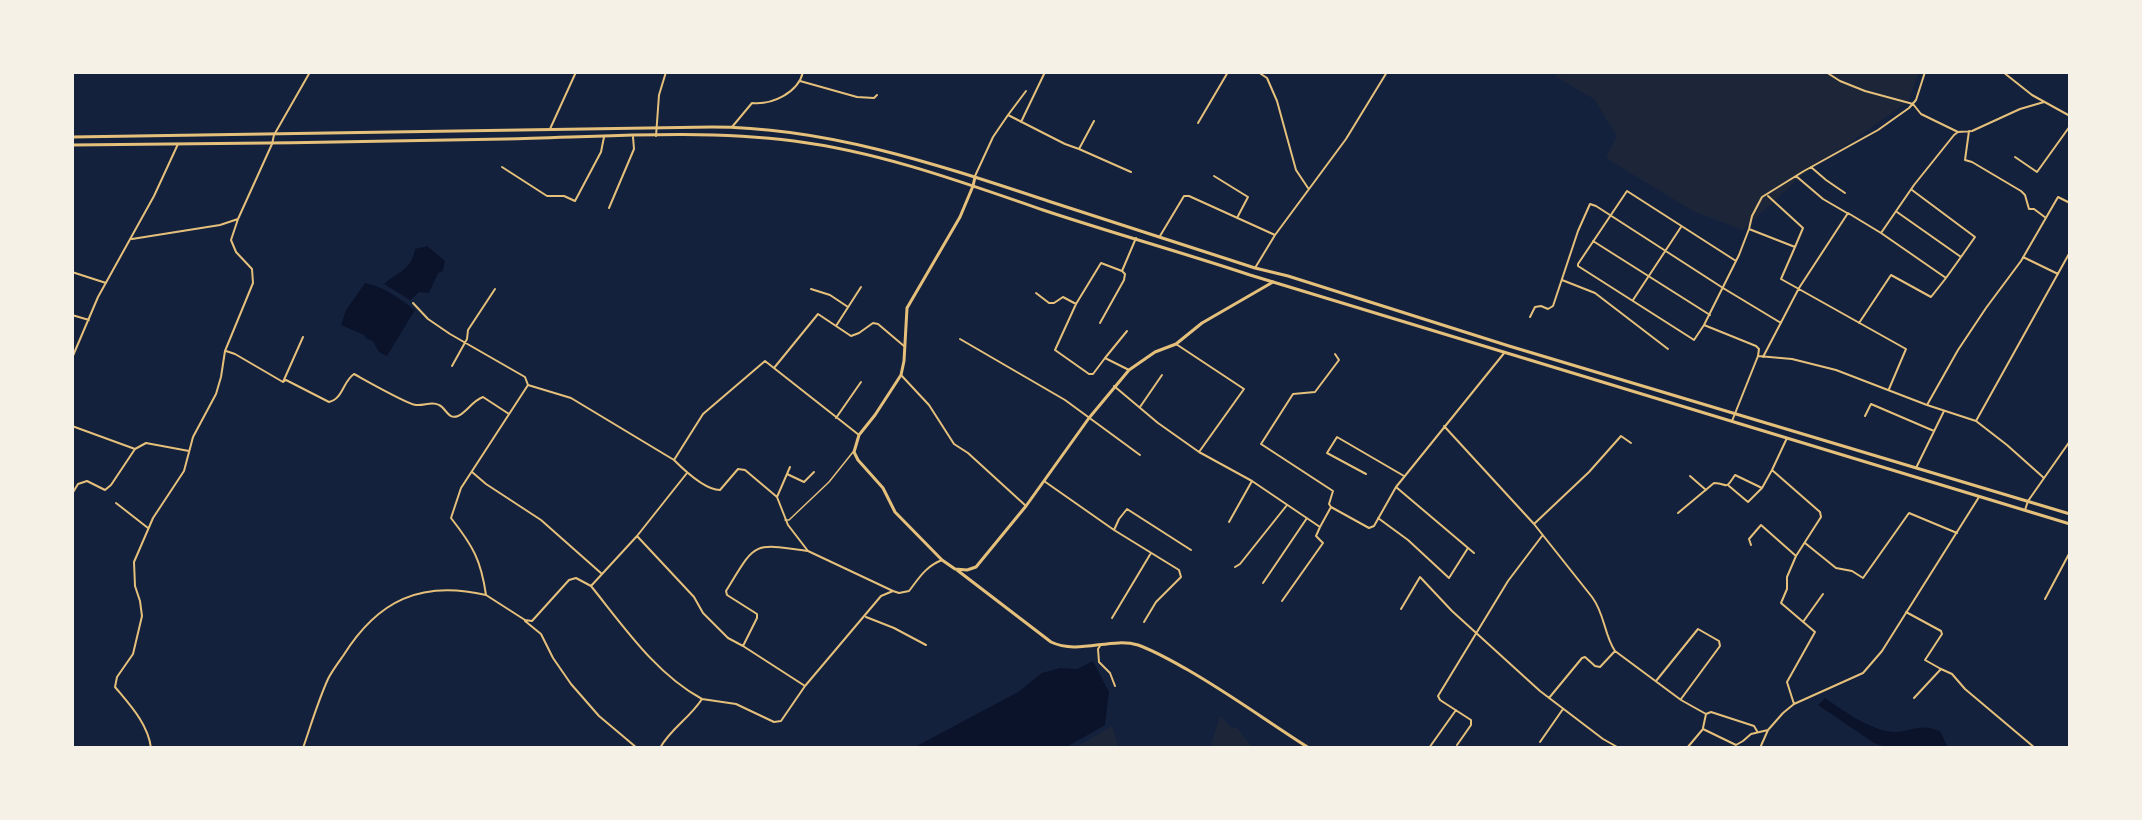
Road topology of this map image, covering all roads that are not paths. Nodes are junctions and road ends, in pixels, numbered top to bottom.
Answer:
1 (310, 72) edge
2 (576, 72) edge
3 (666, 72) edge
4 (802, 72) edge
5 (1045, 72) edge
6 (1228, 72) edge
7 (1258, 72) edge
8 (1387, 72) edge
9 (1826, 72) edge
10 (1925, 72) edge
11 (2003, 72) edge
12 (800, 81) junction
13 (1026, 91) dead end
14 (878, 96) dead end
15 (2044, 102) junction
16 (1913, 104) junction
17 (1008, 115) junction
18 (2070, 116) edge
19 (1094, 121) dead end
20 (1021, 122) junction
21 (1198, 123) dead end
22 (2070, 126) edge
23 (732, 127) junction
24 (656, 128) junction
25 (550, 129) junction
26 (1970, 131) junction
27 (1958, 132) junction
28 (274, 135) junction
29 (656, 136) junction
30 (72, 137) edge
31 (604, 137) junction
32 (633, 137) junction
33 (178, 144) junction
34 (272, 144) junction
35 (72, 145) edge
36 (1079, 148) junction
37 (2015, 157) dead end
38 (502, 167) dead end
39 (1811, 167) junction
40 (1131, 172) dead end
41 (1214, 176) dead end
42 (1796, 176) junction
43 (975, 177) junction
44 (973, 186) junction
45 (1309, 189) junction
46 (1912, 190) junction
47 (1845, 193) dead end
48 (1767, 195) junction
49 (2070, 203) edge
50 (609, 208) dead end
51 (1896, 212) junction
52 (1848, 213) junction
53 (1611, 215) junction
54 (1237, 218) junction
55 (2046, 218) junction
56 (238, 219) junction
57 (1682, 226) junction
58 (1749, 230) junction
59 (1881, 233) junction
60 (1275, 235) junction
61 (1160, 236) junction
62 (1136, 238) junction
63 (130, 241) junction
64 (1593, 241) junction
65 (1795, 247) junction
66 (1667, 251) junction
67 (2070, 252) edge
68 (1961, 257) junction
69 (2023, 257) junction
70 (1736, 261) junction
71 (1255, 268) junction
72 (1122, 271) junction
73 (72, 272) edge
74 (2058, 274) junction
75 (1650, 277) junction
76 (1946, 278) junction
77 (1562, 280) junction
78 (1274, 281) junction
79 (106, 283) junction
80 (861, 287) dead end
81 (1723, 288) junction
82 (1799, 288) junction
83 (495, 289) dead end
84 (811, 290) dead end
85 (1036, 293) dead end
86 (1633, 300) junction
87 (413, 303) dead end
88 (1076, 304) junction
89 (848, 307) junction
90 (72, 315) edge
91 (1710, 315) junction
92 (1530, 317) dead end
93 (89, 320) junction
94 (1100, 323) dead end
95 (1781, 323) junction
96 (1859, 324) junction
97 (1704, 325) junction
98 (836, 326) junction
99 (1127, 331) dead end
100 (303, 337) dead end
101 (960, 339) dead end
102 (464, 342) junction
103 (1176, 344) junction
104 (905, 346) junction
105 (1668, 349) dead end
106 (225, 351) junction
107 (1505, 351) junction
108 (1335, 354) dead end
109 (1758, 356) junction
110 (1763, 357) junction
111 (72, 358) edge
112 (1105, 358) junction
113 (453, 366) dead end
114 (774, 368) junction
115 (1128, 370) junction
116 (901, 375) junction
117 (1162, 375) dead end
118 (283, 382) junction
119 (861, 382) dead end
120 (528, 385) junction
121 (1114, 386) junction
122 (1889, 389) junction
123 (1927, 405) junction
124 (1140, 407) junction
125 (1944, 411) junction
126 (1734, 413) junction
127 (509, 414) junction
128 (1865, 416) dead end
129 (836, 417) junction
130 (1089, 418) junction
131 (1732, 421) junction
132 (1976, 421) junction
133 (72, 426) edge
134 (1444, 426) junction
135 (1934, 431) junction
136 (859, 435) junction
137 (1787, 438) junction
138 (2070, 441) edge
139 (1631, 443) dead end
140 (135, 449) junction
141 (855, 449) junction
142 (189, 451) junction
143 (1199, 452) junction
144 (1140, 455) dead end
145 (674, 460) junction
146 (790, 467) dead end
147 (1916, 469) junction
148 (1772, 470) junction
149 (472, 472) junction
150 (814, 472) dead end
151 (687, 473) junction
152 (787, 474) junction
153 (1366, 474) dead end
154 (1404, 476) junction
155 (1690, 476) dead end
156 (2044, 478) junction
157 (1044, 481) junction
158 (1252, 482) junction
159 (1728, 485) junction
160 (1396, 487) junction
161 (1762, 488) junction
162 (1706, 490) junction
163 (72, 494) edge
164 (777, 497) junction
165 (1979, 497) junction
166 (2028, 501) junction
167 (116, 503) dead end
168 (1287, 505) junction
169 (1026, 506) junction
170 (1331, 507) junction
171 (2025, 510) junction
172 (1678, 513) dead end
173 (2070, 514) edge
174 (1307, 518) junction
175 (1378, 518) junction
176 (785, 520) junction
177 (1229, 522) dead end
178 (1534, 524) junction
179 (2070, 524) edge
180 (1320, 527) junction
181 (148, 528) junction
182 (1113, 530) junction
183 (1958, 533) junction
184 (637, 536) junction
185 (1542, 536) junction
186 (1805, 543) junction
187 (1751, 545) dead end
188 (1468, 548) junction
189 (1191, 550) dead end
190 (808, 551) junction
191 (2070, 552) edge
192 (1151, 553) junction
193 (1474, 553) dead end
194 (1796, 556) junction
195 (942, 560) junction
196 (1235, 567) dead end
197 (955, 569) junction
198 (602, 574) junction
199 (1263, 583) dead end
200 (591, 586) junction
201 (893, 591) junction
202 (1823, 594) dead end
203 (486, 595) junction
204 (2045, 599) dead end
205 (1282, 601) dead end
206 (1401, 609) dead end
207 (1906, 612) junction
208 (865, 617) junction
209 (1112, 618) dead end
210 (525, 620) junction
211 (1143, 622) dead end
212 (1803, 622) junction
213 (1475, 633) junction
214 (926, 645) dead end
215 (743, 646) junction
216 (1100, 646) junction
217 (1615, 651) junction
218 (1941, 669) junction
219 (1656, 681) junction
220 (805, 686) junction
221 (1115, 686) dead end
222 (1548, 698) junction
223 (1914, 698) dead end
224 (702, 699) junction
225 (1681, 700) junction
226 (1794, 704) junction
227 (1563, 709) junction
228 (1456, 710) junction
229 (1706, 714) junction
230 (1703, 729) junction
231 (1768, 730) junction
232 (1757, 731) junction
233 (1540, 742) dead end
234 (1457, 745) dead end
235 (151, 748) edge
236 (303, 748) edge
237 (637, 748) edge
238 (660, 748) edge
239 (1309, 748) edge
240 (1429, 748) edge
241 (1619, 748) edge
242 (1687, 748) edge
243 (1760, 748) edge
244 (2035, 748) edge

1 - 28 street
2 - 25 street
3 - 24 street
4 - 12 street
5 - 20 street
6 - 21 street
7 - 45 street
8 - 45 street
9 - 16 street
10 - 16 street
11 - 15 street
12 - 14 street
12 - 23 street
13 - 17 street
15 - 18 street
15 - 26 street
16 - 27 street
16 - 39 street
17 - 20 street
17 - 43 street
19 - 36 street
20 - 36 street
22 - 37 street
23 - 24 main road
23 - 43 main road
24 - 25 main road
24 - 29 street
25 - 28 main road
26 - 27 street
26 - 55 street
27 - 46 street
28 - 30 main road
28 - 34 street
29 - 32 main road
29 - 44 main road
31 - 32 main road
31 - 34 main road
31 - 38 street
32 - 50 street
33 - 34 main road
33 - 35 main road
33 - 63 street
34 - 56 street
36 - 40 street
39 - 42 street
39 - 47 street
41 - 54 street
42 - 48 street
42 - 52 street
43 - 44 main road
43 - 61 main road
44 - 62 main road
44 - 104 main road
45 - 60 street
46 - 51 street
46 - 68 street
48 - 58 street
48 - 65 street
49 - 55 street
51 - 59 street
51 - 68 street
52 - 59 street
52 - 82 street
53 - 57 street
53 - 64 street
53 - 66 street
53 - 77 street
54 - 60 street
54 - 61 street
55 - 69 street
56 - 63 street
56 - 106 street
57 - 66 street
57 - 70 street
58 - 65 street
58 - 70 street
59 - 76 street
60 - 71 street
61 - 71 main road
62 - 72 street
62 - 78 main road
63 - 79 street
64 - 75 street
64 - 86 street
65 - 82 street
66 - 75 street
66 - 81 street
67 - 74 street
68 - 76 street
69 - 74 street
69 - 123 street
70 - 81 street
71 - 126 main road
72 - 88 street
72 - 94 street
73 - 79 street
74 - 132 street
75 - 86 street
75 - 91 street
76 - 96 street
77 - 92 street
77 - 105 street
78 - 103 main road
78 - 107 main road
79 - 93 street
80 - 89 street
81 - 91 street
81 - 95 street
82 - 95 street
82 - 96 street
83 - 102 street
84 - 89 street
85 - 88 street
86 - 97 street
87 - 102 street
88 - 112 street
89 - 98 street
90 - 93 street
91 - 97 street
93 - 111 street
95 - 110 street
96 - 122 street
97 - 109 street
98 - 104 street
98 - 114 street
99 - 112 street
100 - 118 street
101 - 130 street
102 - 113 street
102 - 120 street
103 - 115 main road
103 - 143 street
104 - 116 main road
106 - 118 street
106 - 142 street
107 - 131 main road
107 - 134 street
108 - 170 street
109 - 110 street
109 - 126 street
110 - 122 street
112 - 115 street
114 - 129 street
114 - 145 street
115 - 121 main road
116 - 136 main road
116 - 169 street
117 - 124 street
118 - 127 street
119 - 129 street
120 - 127 street
120 - 145 street
121 - 124 street
121 - 130 main road
122 - 123 street
123 - 125 street
124 - 143 street
125 - 132 street
125 - 135 street
126 - 131 street
126 - 147 main road
127 - 149 street
128 - 135 street
129 - 136 street
130 - 144 street
130 - 157 main road
131 - 137 main road
132 - 156 street
133 - 140 street
134 - 154 street
134 - 178 street
135 - 147 street
136 - 141 main road
137 - 148 street
137 - 165 main road
138 - 156 street
139 - 178 street
140 - 142 street
140 - 163 street
141 - 176 street
141 - 195 main road
142 - 181 street
143 - 158 street
145 - 151 street
146 - 152 street
147 - 166 main road
148 - 161 street
148 - 186 street
149 - 198 street
149 - 203 street
150 - 152 street
151 - 164 street
151 - 184 street
152 - 164 street
153 - 154 street
154 - 160 street
155 - 162 street
156 - 166 street
157 - 169 main road
157 - 182 street
158 - 168 street
158 - 177 street
159 - 161 street
159 - 161 street
159 - 162 street
160 - 175 street
160 - 188 street
162 - 172 street
164 - 176 street
165 - 171 main road
165 - 183 street
166 - 171 street
166 - 173 main road
167 - 181 street
168 - 174 street
168 - 196 street
169 - 197 main road
170 - 175 street
170 - 180 street
171 - 179 main road
174 - 180 street
174 - 199 street
175 - 188 street
176 - 190 street
178 - 185 street
180 - 205 street
181 - 235 street
182 - 189 street
182 - 192 street
183 - 186 street
183 - 207 street
184 - 198 street
184 - 215 street
185 - 213 street
185 - 217 street
186 - 194 street
187 - 194 street
188 - 193 street
190 - 201 street
190 - 215 street
191 - 204 street
192 - 209 street
192 - 211 street
194 - 212 street
195 - 197 main road
195 - 201 street
197 - 216 main road
198 - 200 street
200 - 210 street
200 - 224 street
201 - 208 street
202 - 212 street
203 - 210 street
203 - 236 street
206 - 213 street
207 - 218 street
207 - 226 street
208 - 214 street
208 - 220 street
210 - 237 street
212 - 226 street
213 - 222 street
213 - 228 street
215 - 220 street
216 - 221 street
216 - 239 main road
217 - 219 street
217 - 222 street
218 - 223 street
218 - 244 street
219 - 225 street
219 - 225 street
220 - 224 street
222 - 227 street
224 - 238 street
225 - 229 street
226 - 231 street
227 - 233 street
227 - 241 street
228 - 234 street
228 - 240 street
229 - 230 street
229 - 232 street
230 - 232 street
230 - 242 street
231 - 232 street
231 - 243 street

